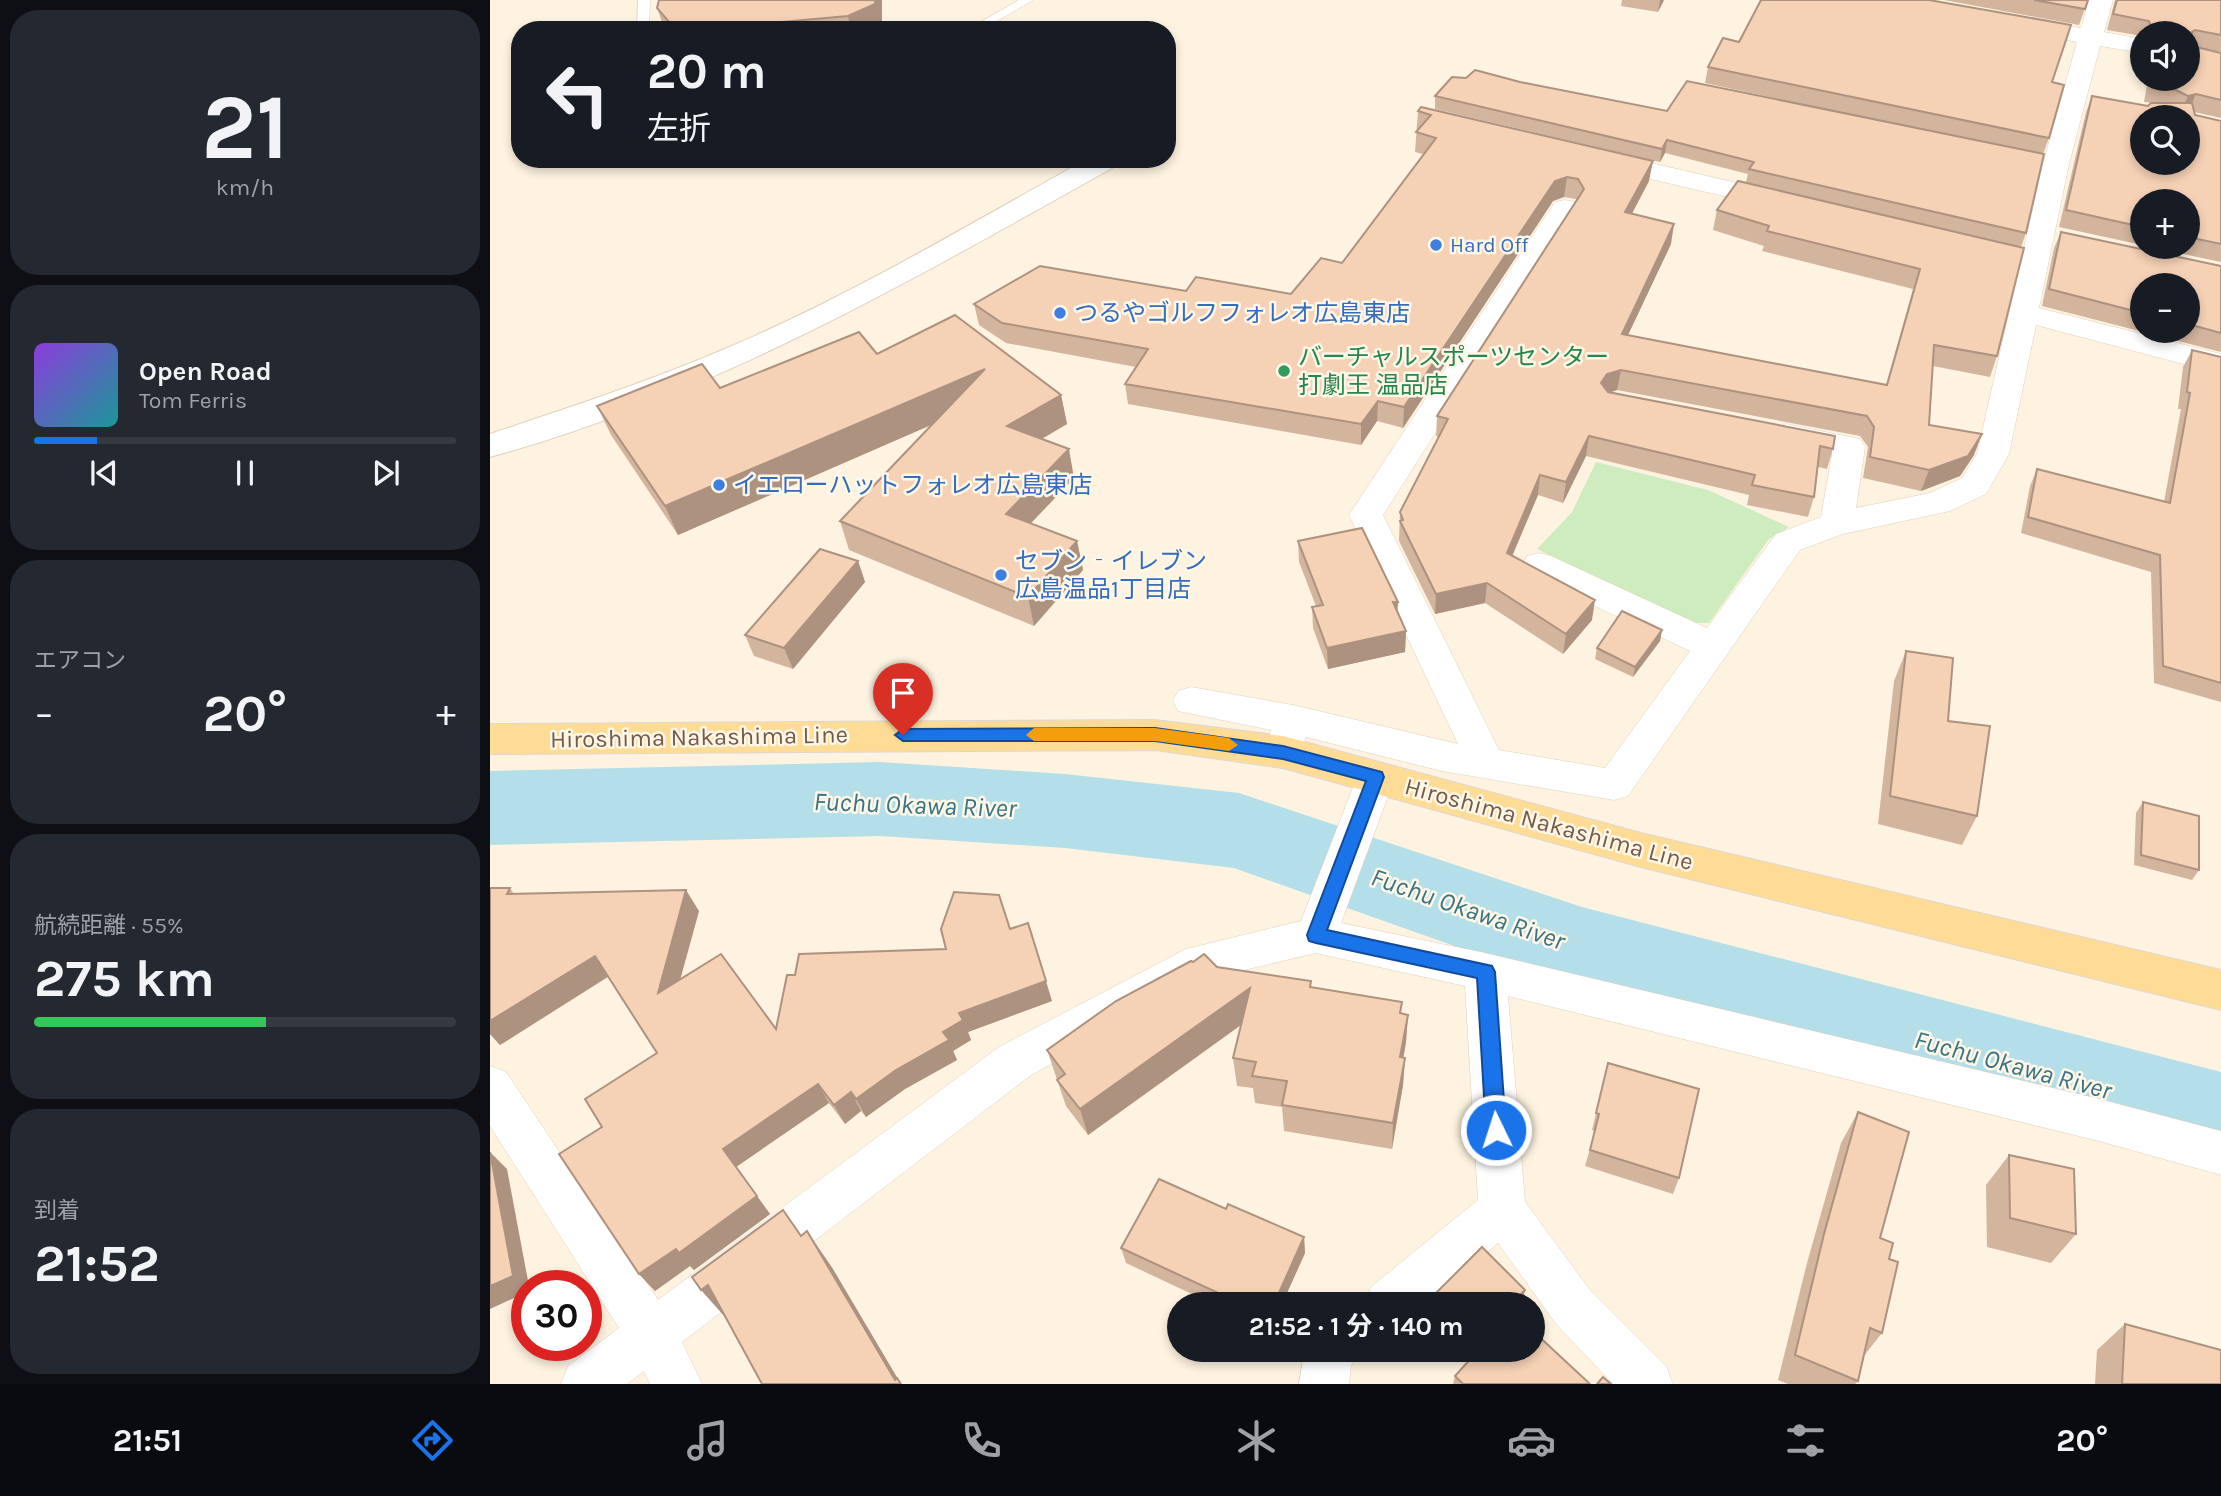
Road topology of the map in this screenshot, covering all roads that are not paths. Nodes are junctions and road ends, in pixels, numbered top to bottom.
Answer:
1 (644, 0) edge
2 (1027, 0) edge
3 (2101, 0) edge
4 (643, 21) edge
5 (988, 21) edge
6 (2050, 30) edge
7 (2091, 37) junction
8 (2130, 44) edge
9 (1575, 153) edge
10 (1088, 168) edge
11 (1805, 207) edge
12 (1565, 208) dead end
13 (2024, 313) junction
14 (2221, 364) edge
15 (1753, 429) edge
16 (490, 446) edge
17 (1838, 524) junction
18 (1539, 565) dead end
19 (1713, 646) junction
20 (1191, 701) dead end
21 (1288, 736) junction
22 (490, 739) edge
23 (1486, 762) junction
24 (1376, 777) junction
25 (1316, 935) junction
26 (1485, 972) junction
27 (2221, 990) edge
28 (490, 1087) edge
29 (2221, 1153) edge
30 (1502, 1210) junction
31 (1403, 1292) edge
32 (652, 1335) junction
33 (1326, 1362) edge
34 (586, 1384) edge
35 (677, 1384) edge
36 (1324, 1384) edge
37 (1648, 1384) edge

1 - 4 lane
2 - 5 lane
3 - 7 street
6 - 7 street
7 - 8 street
7 - 13 street
9 - 11 street
10 - 16 street
12 - 23 street
13 - 14 street
13 - 17 street
15 - 17 street
17 - 19 street
18 - 19 street
19 - 23 street
20 - 21 street
21 - 22 main road, Hiroshima Nakashima Line
21 - 23 street
21 - 24 main road, Hiroshima Nakashima Line
24 - 25 street
24 - 27 main road, Hiroshima Nakashima Line
25 - 26 street
25 - 32 street
26 - 29 street
26 - 30 street
28 - 32 street
30 - 31 street
30 - 37 street
32 - 34 street
32 - 35 street
33 - 36 street

